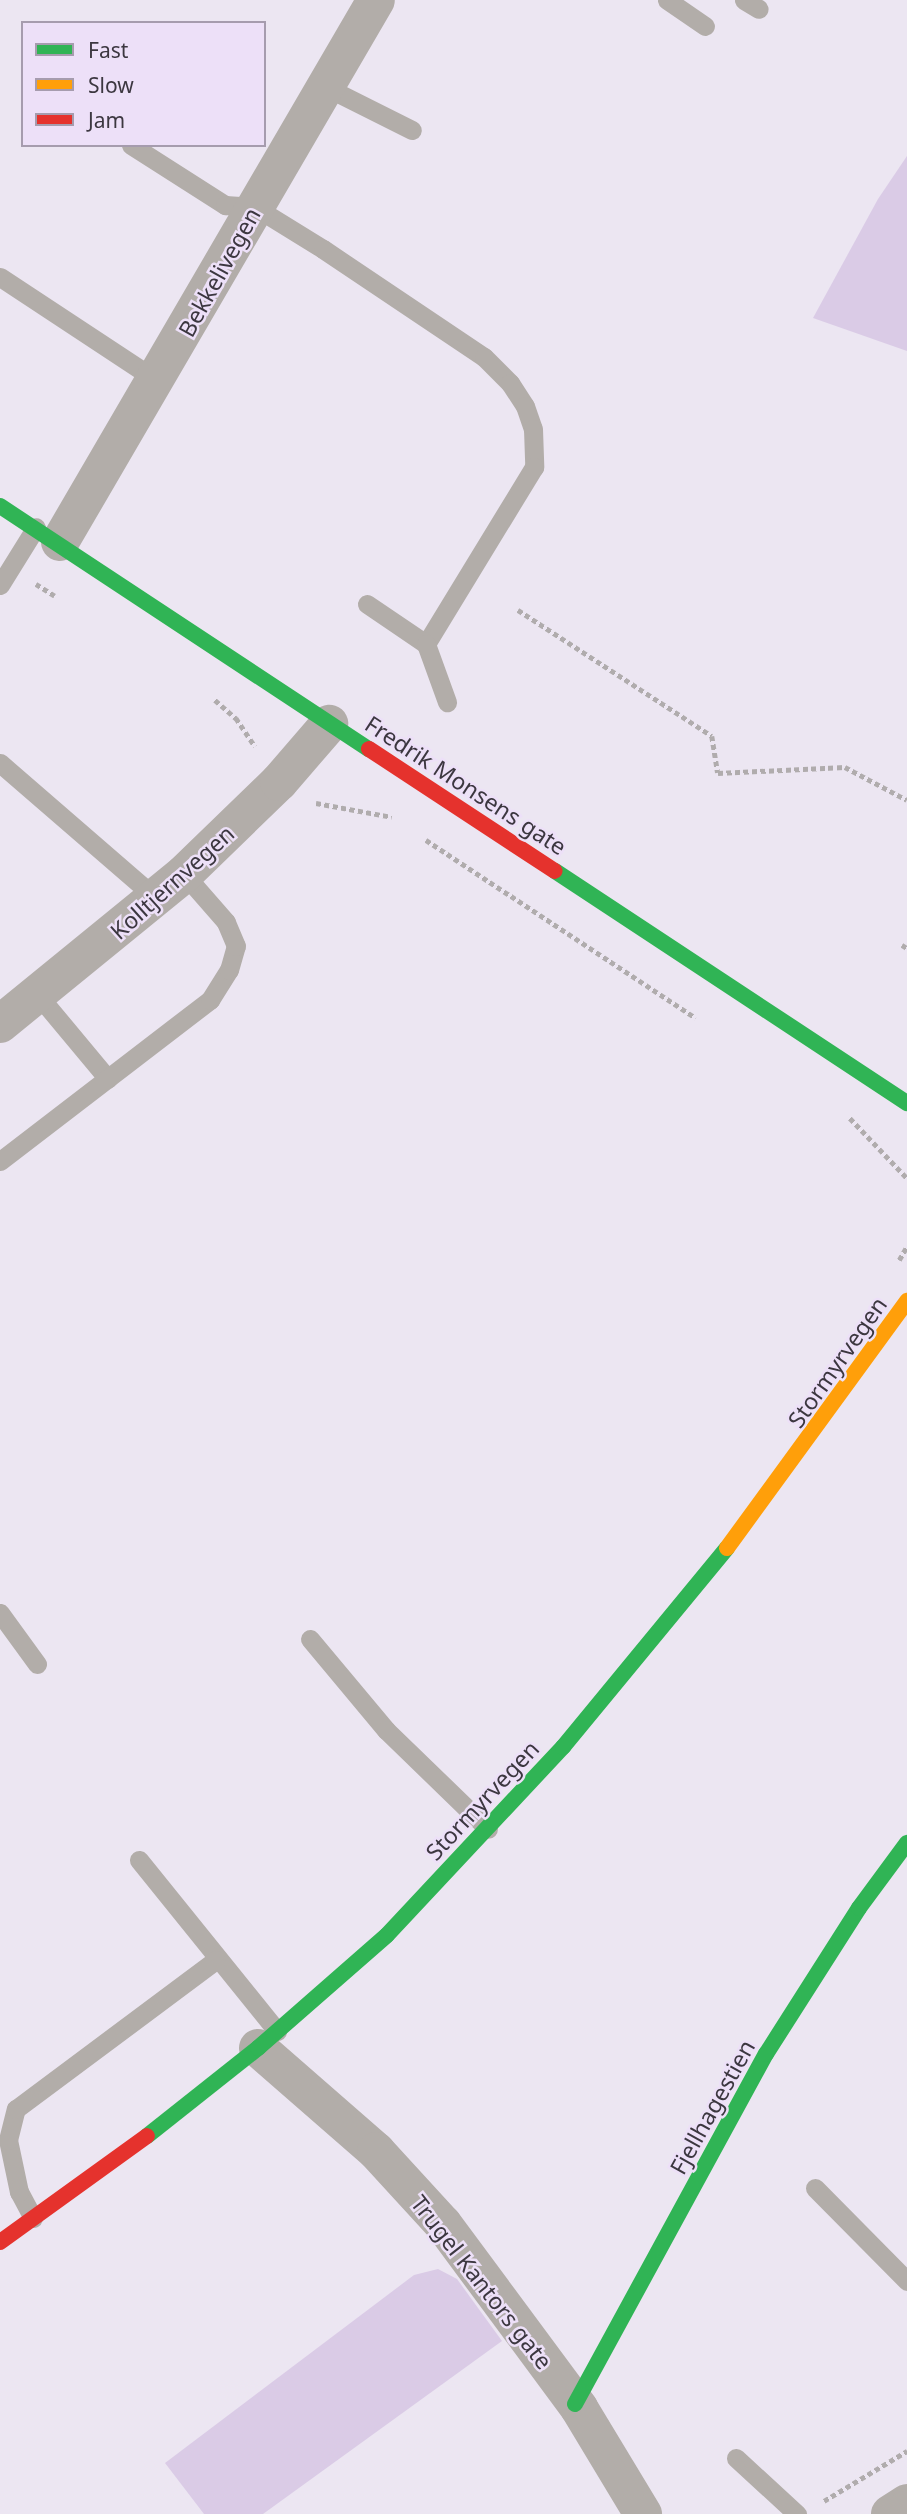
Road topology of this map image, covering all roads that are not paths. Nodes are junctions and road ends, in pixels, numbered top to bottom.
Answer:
1 (376, 0) edge
2 (667, 0) edge
3 (705, 26) dead end
4 (326, 86) junction
5 (412, 130) dead end
6 (134, 147) edge
7 (256, 207) junction
8 (0, 277) edge
9 (158, 381) junction
10 (0, 506) edge
11 (48, 535) junction
12 (0, 585) edge
13 (367, 604) dead end
14 (426, 644) junction
15 (447, 702) dead end
16 (329, 724) junction
17 (0, 763) edge
18 (171, 886) junction
19 (38, 995) junction
20 (0, 1024) edge
21 (108, 1079) junction
22 (907, 1103) edge
23 (0, 1161) edge
24 (907, 1301) edge
25 (0, 1614) edge
26 (310, 1639) dead end
27 (37, 1664) dead end
28 (488, 1829) junction
29 (907, 1843) edge
30 (139, 1860) dead end
31 (216, 1960) junction
32 (268, 2039) junction
33 (814, 2188) dead end
34 (33, 2218) junction
35 (0, 2242) edge
36 (907, 2281) edge
37 (575, 2404) junction
38 (736, 2458) dead end
39 (907, 2503) edge
40 (806, 2510) edge
41 (643, 2514) edge
42 (890, 2514) edge

1 - 4 street, Bekkelivegen
2 - 3 lane
4 - 5 lane
4 - 7 street, Bekkelivegen
6 - 7 lane
7 - 9 street, Bekkelivegen
7 - 14 lane
8 - 9 lane
9 - 11 street, Bekkelivegen
10 - 11 street, Fredrik Monsens gate
11 - 12 lane
11 - 16 street, Fredrik Monsens gate
13 - 14 lane
14 - 15 lane
16 - 18 street, Kolltjernvegen
16 - 22 street, Fredrik Monsens gate
17 - 18 lane
18 - 19 street, Kolltjernvegen
18 - 21 lane
19 - 20 street, Kolltjernvegen
19 - 21 lane
21 - 23 lane
24 - 28 street, Stormyrvegen
25 - 27 lane
26 - 28 lane
28 - 32 street, Stormyrvegen
29 - 37 street, Fjellhagestien
30 - 31 lane
31 - 32 lane
31 - 34 lane
32 - 34 street, Stormyrvegen
32 - 37 street, Trugel Kantors gate
33 - 36 lane
34 - 35 street, Stormyrvegen
37 - 41 street, Trugel Kantors gate
38 - 40 lane
39 - 42 street

